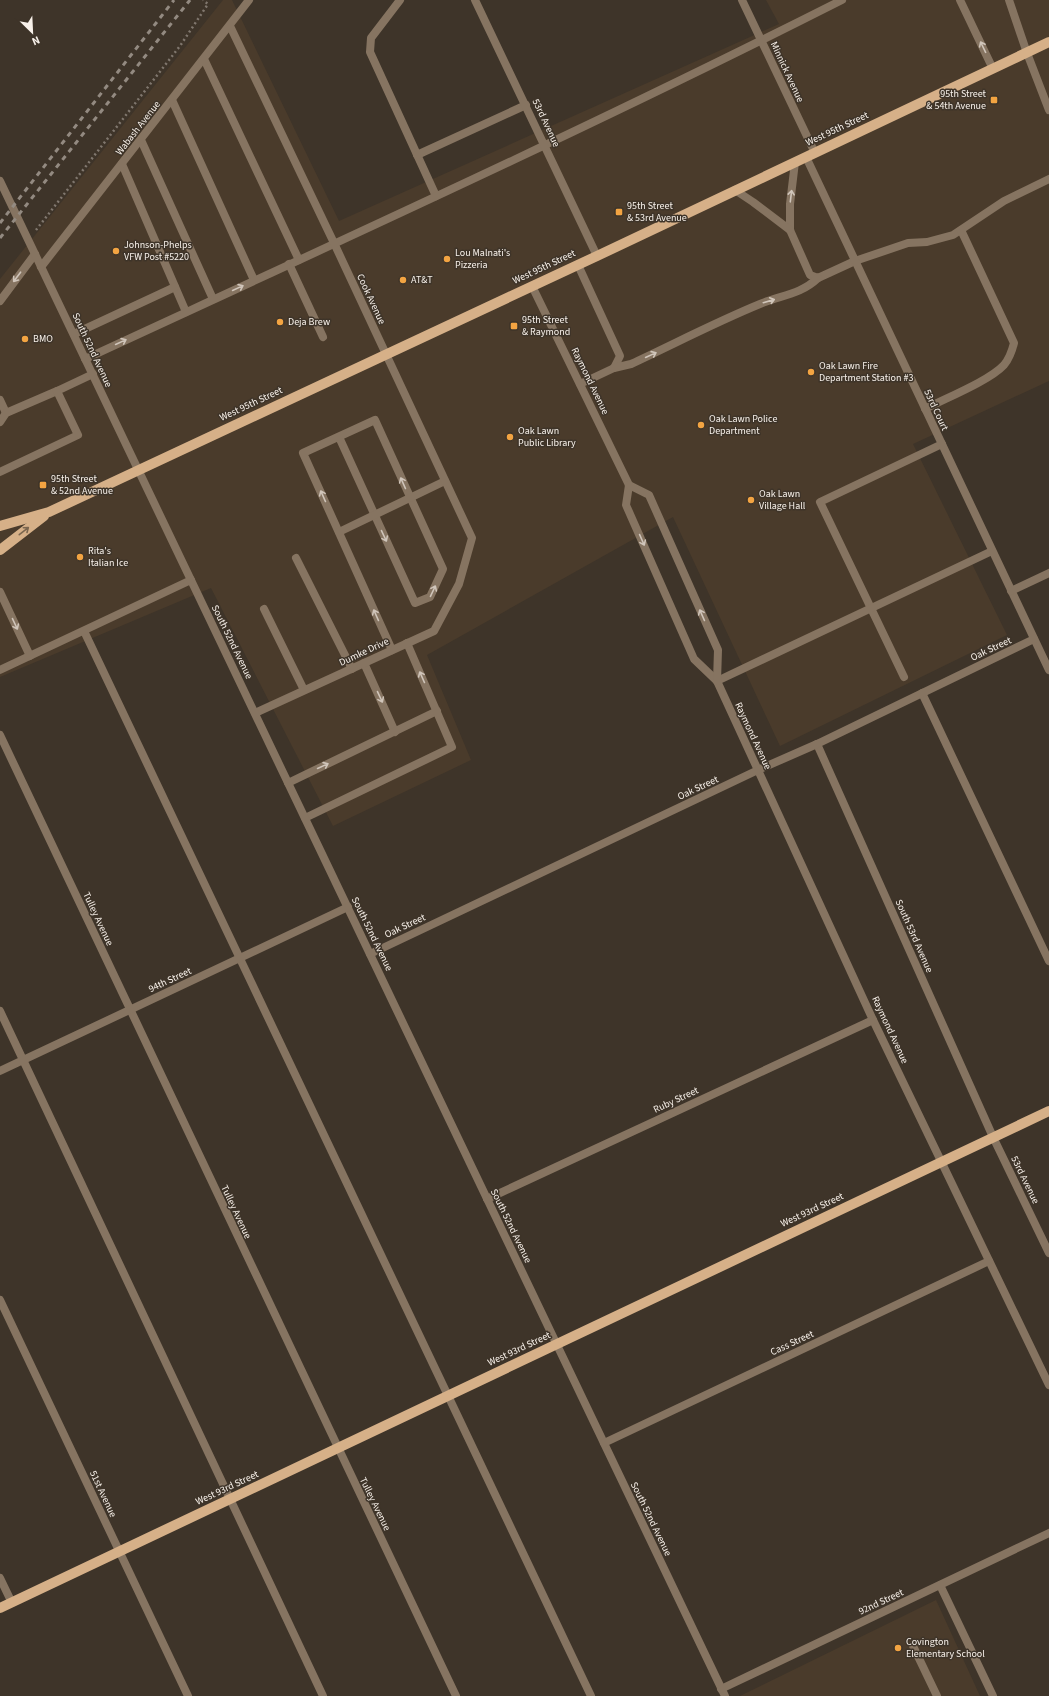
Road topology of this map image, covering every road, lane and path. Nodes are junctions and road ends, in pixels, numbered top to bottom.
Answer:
1 (203, 0) edge
2 (249, 0) edge
3 (400, 0) edge
4 (476, 0) edge
5 (743, 0) edge
6 (842, 0) edge
7 (960, 0) edge
8 (1009, 0) edge
9 (230, 26) junction
10 (761, 41) junction
11 (1049, 42) edge
12 (1027, 53) junction
13 (204, 59) junction
14 (993, 69) junction
15 (172, 100) junction
16 (526, 105) junction
17 (1049, 110) edge
18 (141, 140) junction
19 (545, 145) junction
20 (417, 155) junction
21 (810, 155) junction
22 (795, 162) junction
23 (122, 164) junction
24 (1049, 180) edge
25 (0, 181) edge
26 (736, 190) junction
27 (436, 196) junction
28 (790, 230) junction
29 (960, 230) junction
30 (28, 239) junction
31 (334, 243) junction
32 (35, 254) junction
33 (597, 256) junction
34 (299, 260) junction
35 (855, 261) junction
36 (289, 264) junction
37 (578, 265) junction
38 (41, 267) junction
39 (818, 278) junction
40 (254, 280) junction
41 (532, 286) junction
42 (175, 287) junction
43 (213, 300) junction
44 (0, 301) edge
45 (186, 312) junction
46 (74, 334) junction
47 (323, 337) dead end
48 (386, 354) junction
49 (85, 359) junction
50 (614, 368) junction
51 (93, 374) junction
52 (580, 384) junction
53 (57, 391) junction
54 (0, 400) edge
55 (925, 409) junction
56 (6, 413) junction
57 (0, 422) edge
58 (339, 436) junction
59 (942, 444) junction
60 (139, 470) junction
61 (0, 472) edge
62 (445, 481) junction
63 (629, 484) junction
64 (410, 498) junction
65 (49, 512) junction
66 (374, 515) junction
67 (0, 526) edge
68 (339, 532) junction
69 (0, 550) edge
70 (992, 551) junction
71 (296, 558) dead end
72 (1049, 573) edge
73 (191, 580) junction
74 (459, 584) joint
75 (1011, 591) junction
76 (0, 592) edge
77 (871, 608) junction
78 (264, 609) dead end
79 (84, 631) junction
80 (1034, 639) junction
81 (407, 643) junction
82 (392, 650) junction
83 (30, 656) junction
84 (364, 663) junction
85 (352, 669) junction
86 (0, 670) edge
87 (1049, 670) edge
88 (904, 677) dead end
89 (717, 681) junction
90 (304, 690) junction
91 (922, 693) junction
92 (437, 711) junction
93 (255, 713) junction
94 (395, 732) junction
95 (0, 735) edge
96 (817, 744) junction
97 (758, 770) junction
98 (288, 783) junction
99 (305, 818) junction
100 (348, 907) junction
101 (370, 954) junction
102 (240, 958) junction
103 (1049, 961) edge
104 (130, 1010) junction
105 (0, 1011) edge
106 (873, 1020) junction
107 (24, 1060) junction
108 (0, 1071) edge
109 (1049, 1111) edge
110 (994, 1137) junction
111 (942, 1162) junction
112 (487, 1199) junction
113 (1049, 1253) edge
114 (989, 1261) junction
115 (0, 1300) edge
116 (557, 1344) junction
117 (1049, 1385) edge
118 (448, 1396) junction
119 (604, 1443) junction
120 (338, 1448) junction
121 (229, 1500) junction
122 (1049, 1533) edge
123 (120, 1552) junction
124 (0, 1578) edge
125 (940, 1585) junction
126 (12, 1603) junction
127 (0, 1608) edge
128 (913, 1646) dead end
129 (723, 1692) edge
130 (188, 1696) edge
131 (323, 1696) edge
132 (456, 1696) edge
133 (591, 1696) edge
134 (937, 1696) edge
135 (993, 1696) edge

1 - 30 path
2 - 9 street, Wabash Avenue
3 - 20 street
4 - 16 street, 53rd Avenue
5 - 10 street, Minnick Avenue
6 - 10 street
14 -> 7 street
8 - 12 street
9 - 13 street, Wabash Avenue
9 - 31 street, Cook Avenue
10 - 19 street
10 - 21 street, Minnick Avenue
11 - 12 main road, West 95th Street
12 - 14 main road, West 95th Street
12 - 17 street
13 - 15 street, Wabash Avenue
13 - 34 street
14 - 21 main road, West 95th Street
15 - 18 street, Wabash Avenue
15 - 40 street
16 - 19 street, 53rd Avenue
16 - 20 street
18 - 23 street, Wabash Avenue
18 - 43 street
19 - 27 street
19 - 33 street, 53rd Avenue
20 - 27 street
21 - 22 main road, West 95th Street
21 - 35 street, 53rd Court
22 - 26 main road, West 95th Street
28 -> 22 street
23 - 38 street, Wabash Avenue
23 - 42 street
24 - 29 street
25 - 30 street, South 52nd Avenue
26 - 28 street
26 - 33 main road, West 95th Street
27 - 31 street
28 - 39 street
29 - 35 street
29 - 55 street
30 - 32 street, South 52nd Avenue
31 - 34 street
31 - 48 street, Cook Avenue
32 - 38 street, South 52nd Avenue
32 -> 44 street
33 - 37 main road, West 95th Street
34 - 36 street
35 - 39 street
35 - 55 street, 53rd Court
36 - 40 street
36 - 47 street
37 - 41 main road, West 95th Street
37 - 50 street
38 - 46 street, South 52nd Avenue
50 -> 39 street
43 -> 40 street
41 - 48 main road, West 95th Street
41 - 52 street, Raymond Avenue
42 - 45 street
42 - 46 street
43 - 45 street
49 -> 45 street
46 - 49 street, South 52nd Avenue
48 - 60 main road, West 95th Street
48 - 62 street, Cook Avenue
49 - 51 street, South 52nd Avenue
50 - 52 street
51 - 53 street
51 - 60 street, South 52nd Avenue
52 - 63 street, Raymond Avenue
53 - 56 street
53 - 61 street
54 - 56 street
55 - 59 street, 53rd Court
56 - 57 street
64 -> 58 street
58 - 66 street
68 -> 58 street
59 - 70 street, 53rd Court
59 - 77 street
60 - 65 main road, West 95th Street
60 - 73 street, South 52nd Avenue
62 - 64 street
62 - 74 street, Cook Avenue
63 -> 89 street, Raymond Avenue
89 -> 63 street, Raymond Avenue
64 - 66 street
66 -> 64 street
65 - 67 main road, West 95th Street
69 -> 65 main road, West 95th Street
66 - 68 street
82 -> 68 street
70 - 75 street, 53rd Court
70 - 77 street
71 - 85 street
72 - 75 street
73 - 79 street
73 - 93 street, South 52nd Avenue
74 - 81 street, Dumke Drive
75 - 80 street, 53rd Court
76 -> 83 street
77 - 88 street
77 - 89 street
78 - 90 street
79 - 83 street
79 - 102 street
80 - 87 street, 53rd Court
80 - 91 street, Oak Street
81 - 82 street, Dumke Drive
92 -> 81 street
82 - 84 street, Dumke Drive
83 - 86 street
84 - 85 street, Dumke Drive
84 -> 94 street
85 - 90 street, Dumke Drive
89 - 97 street, Raymond Avenue
90 - 93 street, Dumke Drive
91 - 96 street, Oak Street
91 - 103 street
92 - 94 street
92 - 99 street
93 - 98 street, South 52nd Avenue
98 -> 94 street
95 - 104 street, Tulley Avenue
96 - 97 street, Oak Street
96 - 110 street, South 53rd Avenue
97 - 101 street, Oak Street
97 - 106 street, Raymond Avenue
98 - 99 street, South 52nd Avenue
99 - 100 street, South 52nd Avenue
100 - 101 street, South 52nd Avenue
100 - 102 street, 94th Street
101 - 112 street, South 52nd Avenue
102 - 104 street, 94th Street
102 - 118 street
104 - 107 street, 94th Street
104 - 120 street, Tulley Avenue
105 - 107 street
106 - 111 street, Raymond Avenue
106 - 112 street, Ruby Street
107 - 108 street, 94th Street
107 - 121 street
109 - 110 main road, West 93rd Street
110 - 111 main road, West 93rd Street
110 - 113 street, 53rd Avenue
111 - 114 street, Raymond Avenue
111 - 116 main road, West 93rd Street
112 - 116 street, South 52nd Avenue
114 - 117 street, Raymond Avenue
114 - 119 street, Cass Street
115 - 123 street, 51st Avenue
116 - 118 main road, West 93rd Street
116 - 119 street, South 52nd Avenue
118 - 120 main road, West 93rd Street
118 - 133 street
119 - 129 street, South 52nd Avenue
120 - 121 main road, West 93rd Street
120 - 132 street, Tulley Avenue
121 - 123 main road, West 93rd Street
121 - 131 street
122 - 125 street, 92nd Street
123 - 126 main road, West 93rd Street
123 - 130 street, 51st Avenue
124 - 126 street
125 - 129 street, 92nd Street
125 - 135 street
126 - 127 main road, West 93rd Street
128 - 134 street

